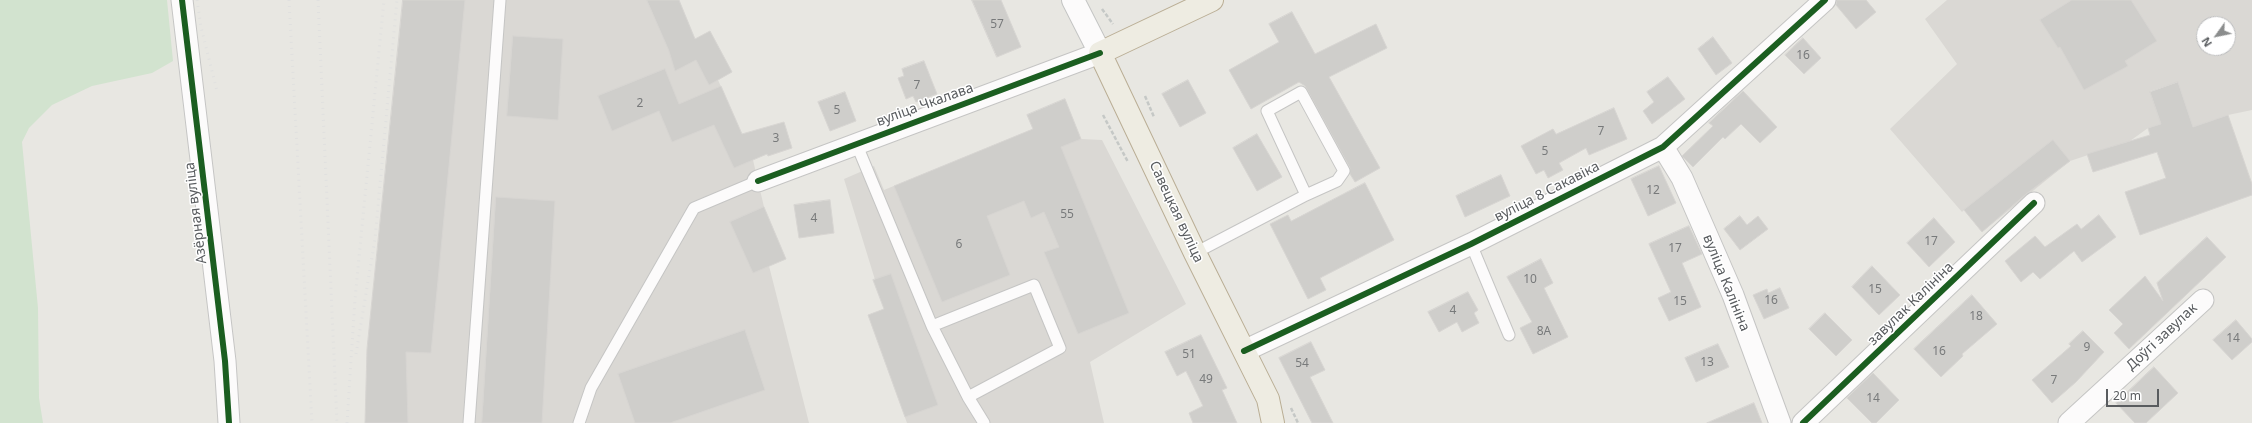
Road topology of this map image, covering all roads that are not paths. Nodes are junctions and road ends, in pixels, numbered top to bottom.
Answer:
1 (182, 0) edge
2 (500, 0) edge
3 (1073, 0) edge
4 (1212, 0) edge
5 (1825, 0) edge
6 (1100, 53) junction
7 (856, 143) junction
8 (1663, 147) junction
9 (758, 181) joint
10 (1306, 195) junction
11 (2034, 203) dead end
12 (1471, 244) junction
13 (1195, 253) junction
14 (2203, 300) dead end
15 (932, 326) junction
16 (1509, 335) dead end
17 (1244, 351) junction
18 (968, 397) junction
19 (1268, 399) junction
20 (229, 423) edge
21 (469, 423) edge
22 (579, 423) edge
23 (984, 423) edge
24 (1273, 423) edge
25 (1279, 423) edge
26 (1780, 423) edge
27 (1803, 423) edge
28 (2069, 423) edge

1 - 20 street, Азёрная вуліца
2 - 21 lane
3 - 6 main road, Савецкая вуліца
4 - 6 highway, вуліца Чкалава
5 - 8 street, вуліца 8 Сакавіка
6 - 7 street, вуліца Чкалава
6 - 13 highway, Савецкая вуліца
7 - 9 street, вуліца Чкалава
7 - 15 lane
8 - 12 street, вуліца 8 Сакавіка
8 - 26 street, вуліца Калініна
9 - 22 lane
10 - 10 lane
10 - 13 lane
11 - 27 street, завулак Калініна
12 - 16 lane
12 - 17 street, вуліца 8 Сакавіка
13 - 17 highway, Савецкая вуліца
14 - 28 street, Доўгі завулак
15 - 18 lane
15 - 18 lane
17 - 19 highway, Савецкая вуліца
18 - 23 lane
19 - 24 highway
19 - 25 main road, Савецкая вуліца

